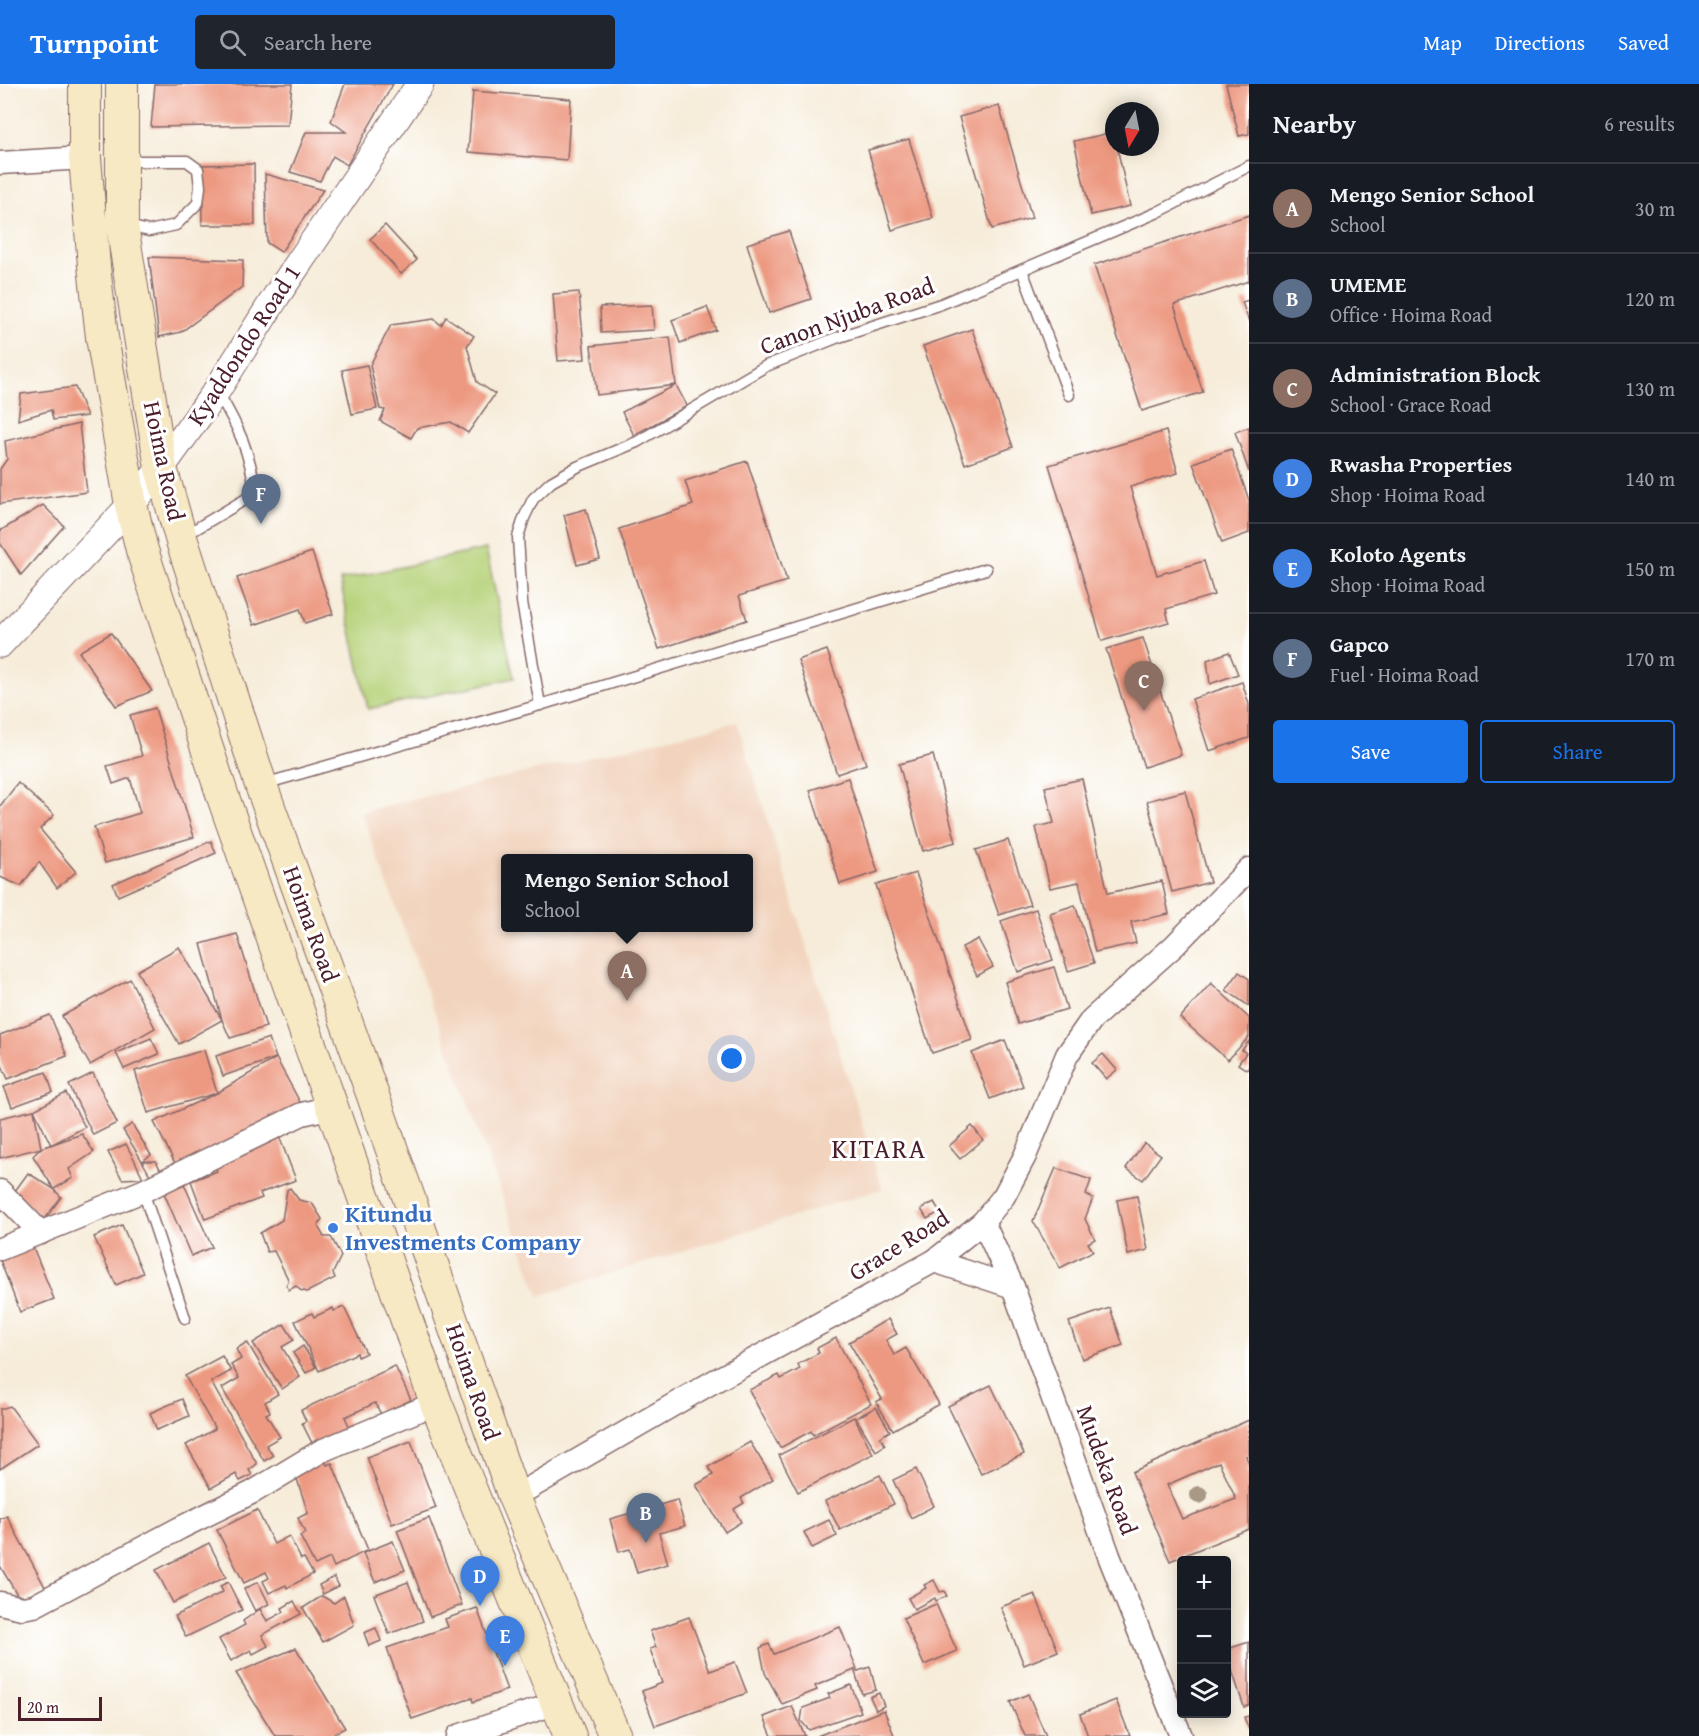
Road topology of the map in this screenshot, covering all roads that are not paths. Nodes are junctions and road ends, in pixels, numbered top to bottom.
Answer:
1 (85, 84) edge
2 (122, 84) edge
3 (420, 84) edge
4 (85, 158) junction
5 (121, 161) junction
6 (0, 163) edge
7 (1249, 166) edge
8 (122, 225) junction
9 (1022, 270) junction
10 (217, 390) junction
11 (1069, 395) dead end
12 (161, 468) junction
13 (131, 505) junction
14 (181, 538) junction
15 (986, 569) dead end
16 (0, 644) edge
17 (540, 705) junction
18 (261, 785) junction
19 (1249, 869) edge
20 (332, 1107) junction
21 (0, 1191) edge
22 (142, 1191) junction
23 (983, 1222) junction
24 (41, 1233) junction
25 (0, 1249) edge
26 (934, 1261) junction
27 (1013, 1287) junction
28 (185, 1318) dead end
29 (436, 1403) junction
30 (514, 1497) junction
31 (0, 1603) edge
32 (557, 1703) junction
33 (458, 1736) edge
34 (570, 1736) edge
35 (615, 1736) edge
36 (1181, 1736) edge

1 - 4 main road, Hoima Road
2 - 5 main road, Hoima Road
3 - 10 street, Kyaddondo Road 1
4 - 6 street
4 - 13 main road, Hoima Road
5 - 8 main road, Hoima Road
5 - 8 lane
7 - 9 lane, Canon Njuba Road
8 - 12 main road, Hoima Road
9 - 11 lane
9 - 17 lane, Canon Njuba Road
10 - 12 street, Kyaddondo Road 1
10 - 14 lane
12 - 13 street, Kyaddondo Road 1
12 - 14 main road, Hoima Road
13 - 16 street, Kyaddondo Road 1
13 - 20 main road, Hoima Road
14 - 18 main road, Hoima Road
15 - 17 lane
17 - 18 lane
18 - 30 main road, Hoima Road
19 - 23 street, Grace Road
20 - 22 street
20 - 29 main road, Hoima Road
21 - 24 street
22 - 24 street
22 - 28 lane
23 - 26 street, Grace Road
23 - 27 street, Mudeka Road
24 - 25 street
26 - 27 street
26 - 30 street, Grace Road
27 - 36 street, Mudeka Road
29 - 31 street
29 - 32 main road, Hoima Road
30 - 35 main road, Hoima Road
32 - 33 street
32 - 34 main road, Hoima Road

